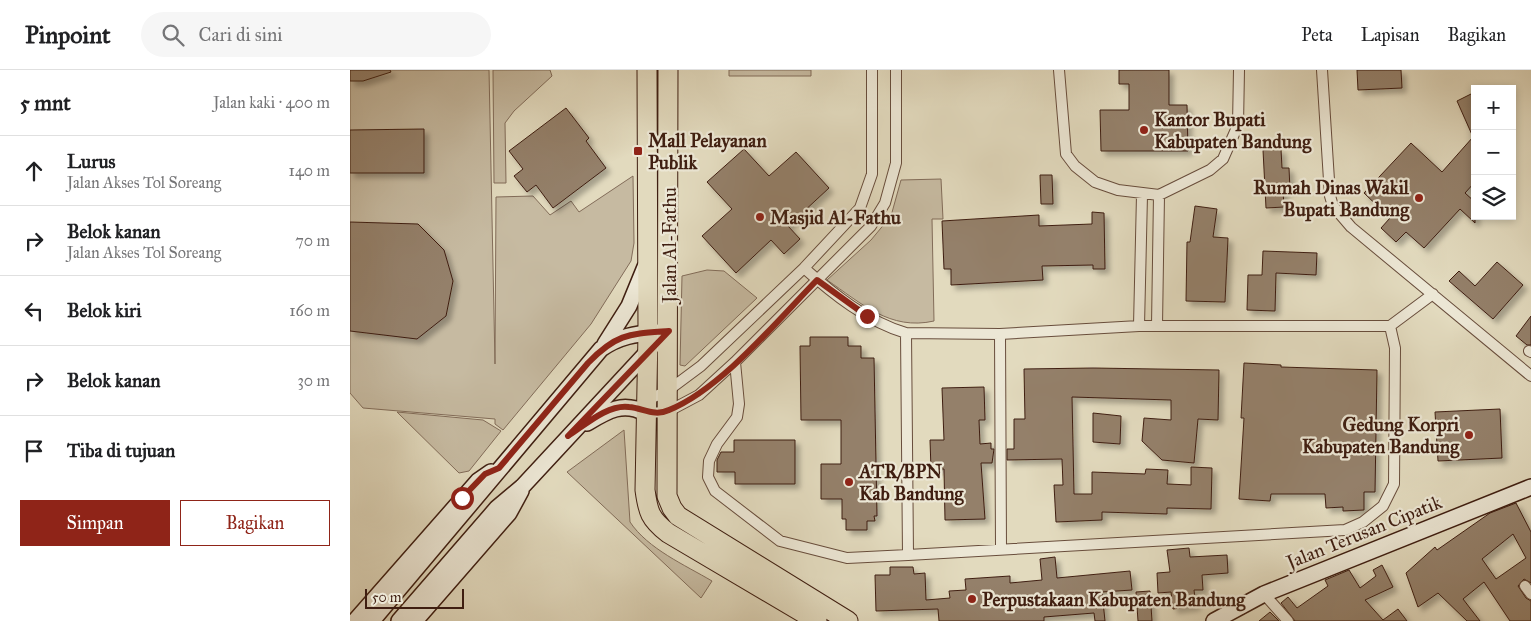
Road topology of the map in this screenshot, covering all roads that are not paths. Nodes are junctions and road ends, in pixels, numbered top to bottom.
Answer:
1 (647, 70) edge
2 (668, 70) edge
3 (872, 70) edge
4 (896, 70) edge
5 (1060, 70) edge
6 (1239, 70) edge
7 (1322, 70) edge
8 (1142, 195) junction
9 (1159, 195) junction
10 (648, 258) junction
11 (804, 268) junction
12 (817, 280) junction
13 (1433, 294) junction
14 (1139, 326) junction
15 (1157, 326) junction
16 (1390, 326) junction
17 (669, 331) junction
18 (906, 333) junction
19 (1000, 334) junction
20 (648, 342) junction
21 (601, 349) junction
22 (735, 362) junction
23 (1531, 376) edge
24 (666, 392) junction
25 (645, 406) junction
26 (666, 412) junction
27 (568, 436) junction
28 (499, 468) junction
29 (1531, 486) edge
30 (522, 487) junction
31 (1001, 548) junction
32 (908, 555) junction
33 (1264, 594) junction
34 (355, 621) edge
35 (372, 621) edge
36 (399, 621) edge
37 (416, 621) edge
38 (817, 621) edge
39 (848, 621) edge
40 (1214, 621) edge
41 (1288, 621) edge

1 - 10 highway, Jalan Al-Fathu
2 - 17 highway, Jalan Al-Fathu
3 - 11 street
4 - 12 street
5 - 8 street
6 - 9 street
7 - 13 street
8 - 9 street
8 - 14 street
9 - 15 street
10 - 20 highway, Jalan Al-Fathu
10 - 21 main road
11 - 12 street
11 - 24 street
12 - 18 street
12 - 22 street
13 - 16 street
13 - 23 street
14 - 15 street
14 - 19 street
15 - 16 street
16 - 31 street
17 - 20 main road
17 - 24 highway, Jalan Al-Fathu
18 - 19 street
18 - 32 street
19 - 31 street
20 - 21 main road
20 - 25 highway, Jalan Al-Fathu
20 - 27 main road
21 - 28 main road
22 - 26 street
22 - 32 street
24 - 25 street
24 - 26 highway, Jalan Al-Fathu
25 - 26 street
25 - 27 main road
25 - 38 highway, Jalan Al-Fathu
26 - 39 highway, Jalan Al-Fathu
27 - 30 main road
28 - 34 main road
28 - 35 main road
29 - 33 main road, Jalan Terusan Cipatik
30 - 36 main road
30 - 37 main road
31 - 32 street
33 - 40 main road, Jalan Terusan Cipatik
33 - 41 street

